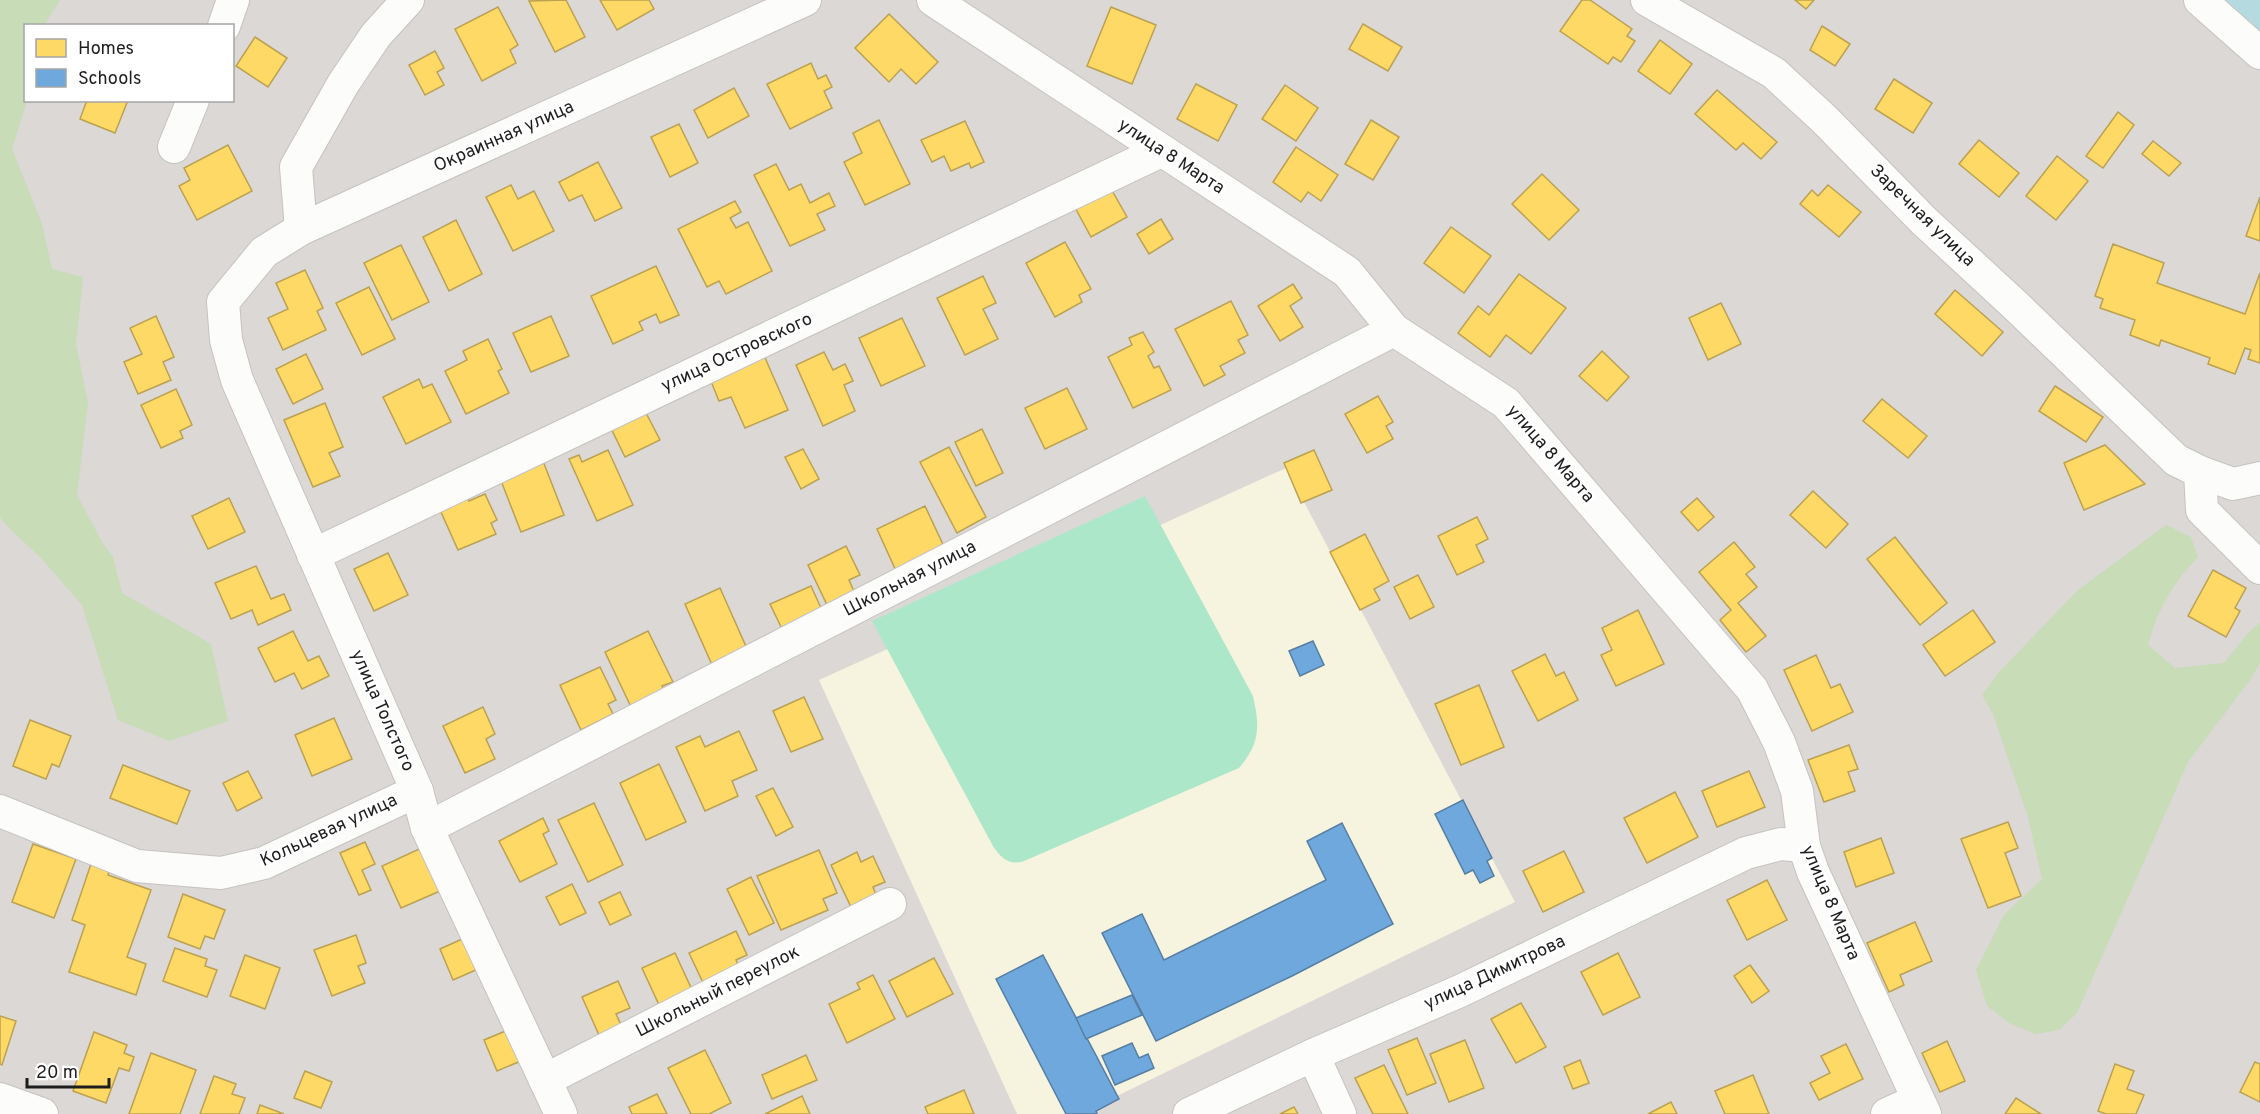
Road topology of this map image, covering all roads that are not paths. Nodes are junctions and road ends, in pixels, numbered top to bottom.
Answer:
1 (233, 0) edge
2 (408, 0) edge
3 (805, 0) edge
4 (933, 0) edge
5 (1647, 0) edge
6 (2200, 0) edge
7 (225, 24) edge
8 (2260, 53) edge
9 (192, 102) edge
10 (174, 147) dead end
11 (1161, 152) junction
12 (301, 229) junction
13 (223, 302) joint
14 (1394, 330) junction
15 (2188, 466) junction
16 (2260, 478) edge
17 (313, 555) junction
18 (2260, 568) edge
19 (417, 791) junction
20 (0, 811) edge
21 (427, 828) junction
22 (1804, 846) junction
23 (890, 904) dead end
24 (1313, 1055) junction
25 (545, 1080) junction
26 (0, 1099) edge
27 (1921, 1107) edge
28 (42, 1114) edge
29 (561, 1114) edge
30 (1189, 1114) edge
31 (1340, 1114) edge
32 (1887, 1114) edge

1 - 7 street
2 - 12 street
3 - 12 street, Окраинная улица
4 - 11 street, улица 8 Марта
5 - 15 street, Заречная улица
6 - 8 street
9 - 10 street
11 - 14 street, улица 8 Марта
11 - 17 street, улица Островского
12 - 13 street, Окраинная улица
13 - 17 street, улица Толстого
14 - 21 street, Школьная улица
14 - 22 street, улица 8 Марта
15 - 16 street
15 - 18 street
17 - 19 street, улица Толстого
19 - 20 street, Кольцевая улица
19 - 21 street, улица Толстого
21 - 25 street, улица Толстого
22 - 24 street, улица Димитрова
22 - 27 street, улица 8 Марта
23 - 25 street, Школьный переулок
24 - 30 street, улица Димитрова
24 - 31 street
25 - 29 street, улица Толстого
26 - 28 street
27 - 32 street

